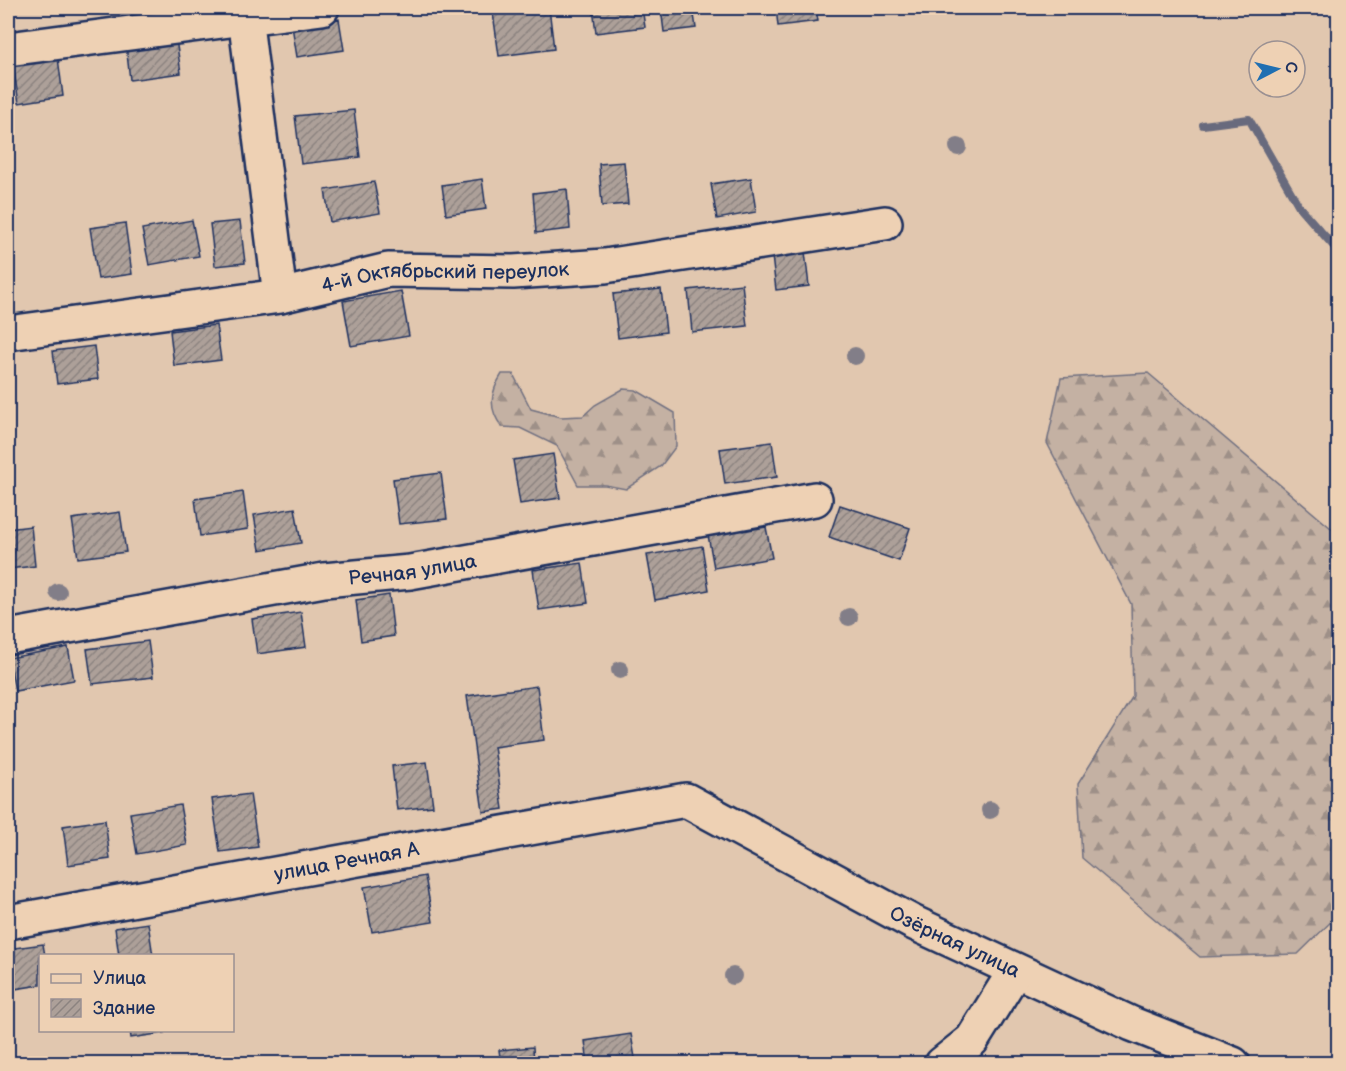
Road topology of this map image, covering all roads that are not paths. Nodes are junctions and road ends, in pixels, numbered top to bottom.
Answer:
1 (322, 8) edge
2 (245, 12) edge
3 (8, 49) edge
4 (885, 223) dead end
5 (280, 296) junction
6 (8, 333) edge
7 (815, 499) dead end
8 (8, 637) edge
9 (686, 800) joint
10 (8, 922) edge
11 (1015, 971) junction
12 (942, 1064) edge
13 (1233, 1064) edge

1 - 2 lane
2 - 3 lane
2 - 5 lane
4 - 5 lane, 4-й Октябрьский переулок
5 - 6 lane, 4-й Октябрьский переулок
7 - 8 lane, Речная улица
9 - 10 lane, улица Речная А
9 - 11 lane, Озёрная улица
11 - 12 lane
11 - 13 lane, Озёрная улица

